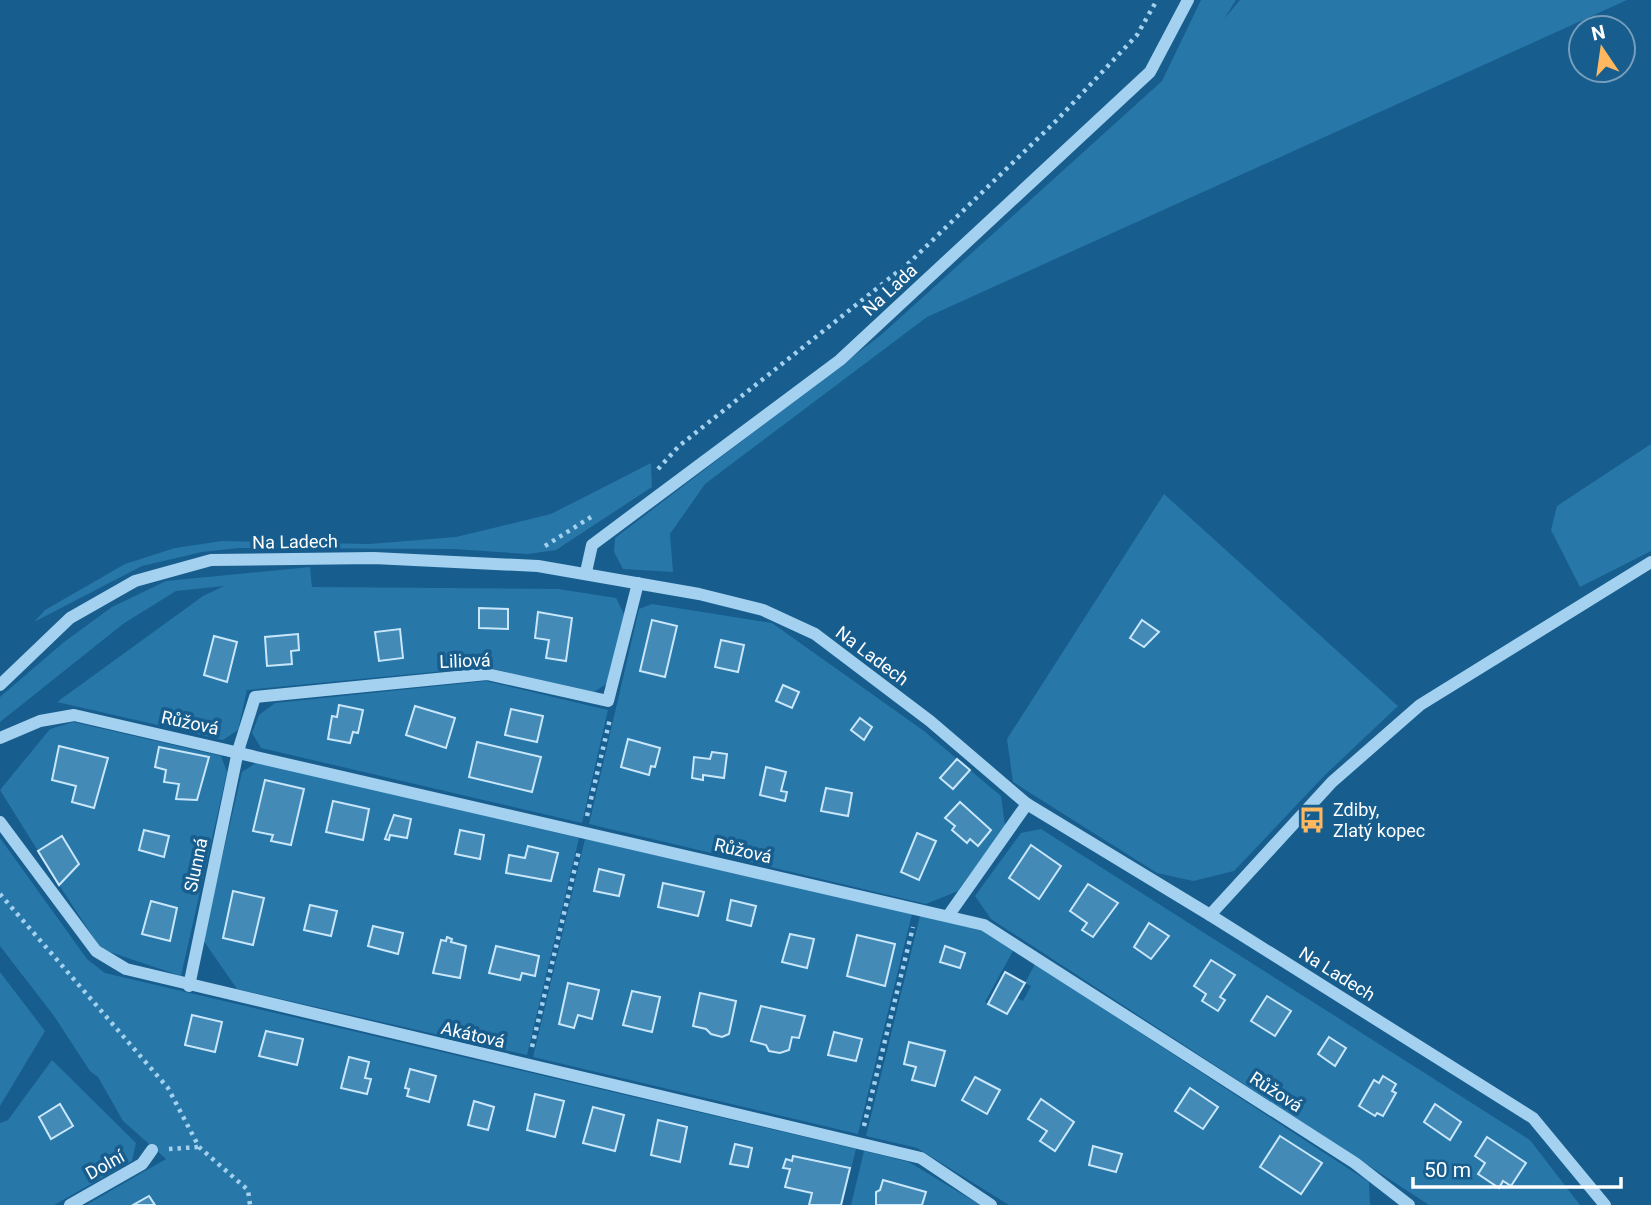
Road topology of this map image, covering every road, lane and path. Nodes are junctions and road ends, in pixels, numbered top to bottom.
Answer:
1 (1157, 0) edge
2 (1188, 0) edge
3 (657, 470) dead end
4 (594, 515) dead end
5 (1651, 562) edge
6 (538, 566) junction
7 (586, 572) junction
8 (638, 583) junction
9 (0, 685) edge
10 (608, 701) junction
11 (0, 738) edge
12 (238, 751) junction
13 (1027, 804) junction
14 (0, 822) edge
15 (583, 832) junction
16 (0, 894) edge
17 (917, 909) junction
18 (1210, 915) junction
19 (948, 916) junction
20 (189, 986) junction
21 (527, 1066) junction
22 (860, 1144) junction
23 (200, 1147) junction
24 (152, 1150) joint
25 (70, 1205) edge
26 (250, 1205) edge
27 (991, 1205) edge
28 (1409, 1205) edge
29 (1605, 1205) edge

1 - 3 path
2 - 7 street, Na Lada
4 - 6 path
5 - 18 street
6 - 7 street, Na Ladech
6 - 9 street, Na Ladech
7 - 8 street, Na Ladech
8 - 10 street
8 - 13 street, Na Ladech
10 - 12 street, Liliová
10 - 15 path
11 - 12 street, Růžová
12 - 15 street, Růžová
12 - 20 street, Slunná
13 - 18 street, Na Ladech
13 - 19 street
14 - 20 street, Akátová
15 - 17 street, Růžová
15 - 21 path
16 - 23 path
17 - 19 street, Růžová
17 - 22 path
18 - 29 street, Na Ladech
19 - 28 street, Růžová
20 - 21 street, Akátová
21 - 22 street, Akátová
22 - 27 street, Akátová
23 - 24 path
23 - 26 path
24 - 25 street, Dolní

